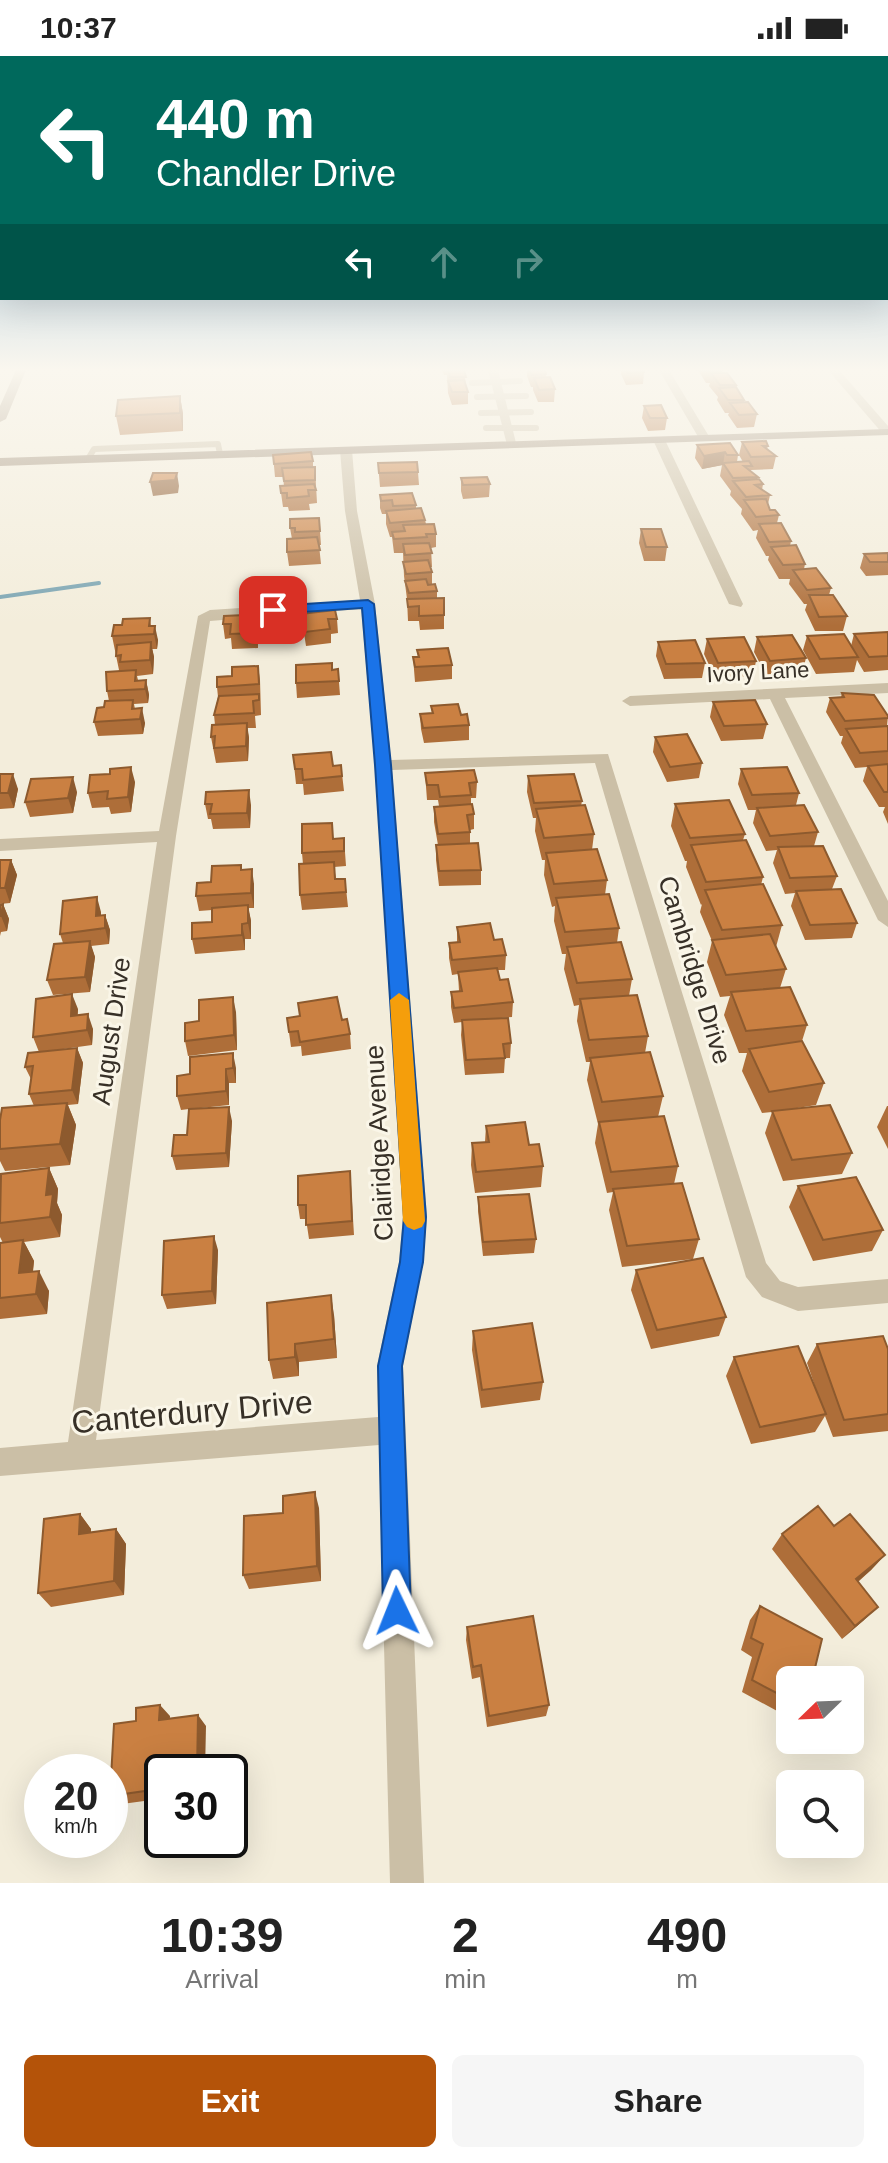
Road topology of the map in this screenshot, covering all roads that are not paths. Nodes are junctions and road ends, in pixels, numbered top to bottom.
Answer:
1 (187, 455) edge
2 (346, 455) edge
3 (666, 455) edge
4 (0, 462) edge
5 (368, 604) junction
6 (736, 604) dead end
7 (888, 688) edge
8 (775, 693) junction
9 (630, 701) dead end
10 (383, 765) junction
11 (167, 836) junction
12 (0, 845) edge
13 (888, 920) edge
14 (888, 1291) edge
15 (390, 1430) junction
16 (80, 1456) junction
17 (0, 1462) edge
18 (407, 1883) edge

1 - 4 street
2 - 5 street, Clairidge Avenue
3 - 6 street
5 - 10 street, Clairidge Avenue
5 - 11 street, August Drive
7 - 8 street, Ivory Lane
8 - 9 street, Ivory Lane
8 - 13 street
10 - 14 street, Cambridge Drive
10 - 15 street, Clairidge Avenue
11 - 12 street
11 - 16 street, August Drive
15 - 16 street, Canterdury Drive
15 - 18 street, Clairidge Avenue
16 - 17 street, Canterdury Drive

